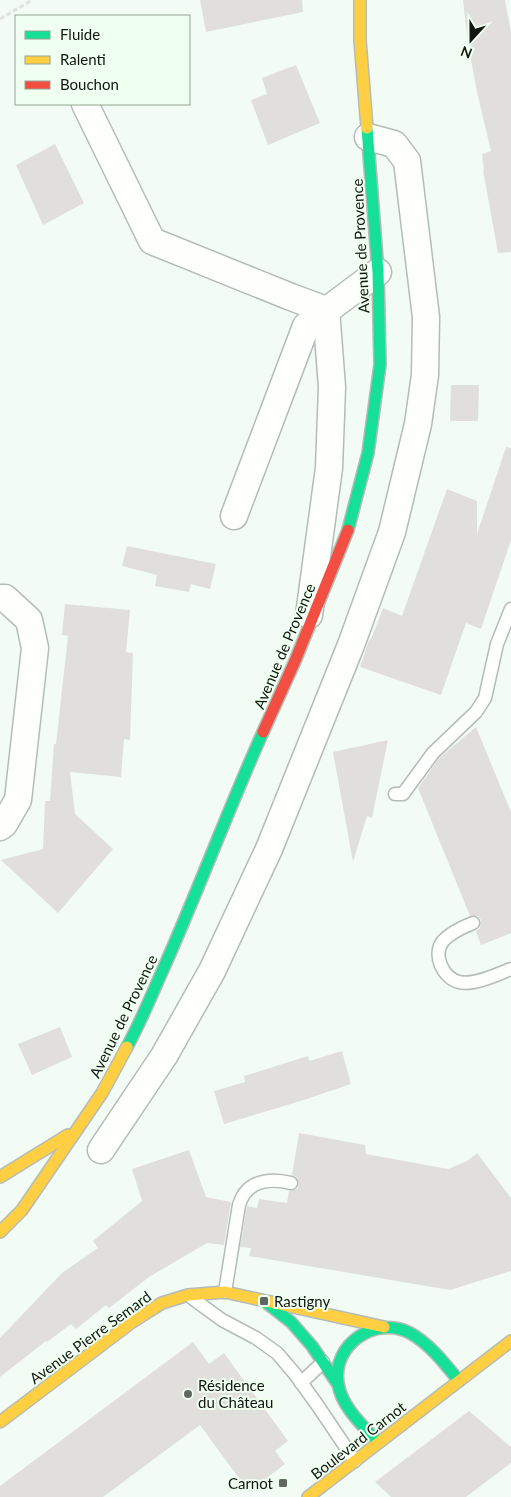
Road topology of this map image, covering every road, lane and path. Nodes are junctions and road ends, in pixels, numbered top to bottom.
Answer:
1 (32, 0) edge
2 (360, 0) edge
3 (0, 19) edge
4 (85, 105) edge
5 (368, 137) junction
6 (378, 272) junction
7 (326, 310) junction
8 (234, 516) dead end
9 (0, 598) edge
10 (511, 609) edge
11 (306, 633) junction
12 (395, 794) dead end
13 (0, 826) edge
14 (473, 923) dead end
15 (511, 969) edge
16 (76, 1130) junction
17 (101, 1150) dead end
18 (0, 1177) edge
19 (291, 1183) dead end
20 (0, 1232) edge
21 (225, 1292) junction
22 (188, 1294) junction
23 (264, 1301) junction
24 (384, 1327) junction
25 (511, 1341) edge
26 (323, 1362) junction
27 (459, 1381) junction
28 (301, 1383) junction
29 (337, 1383) junction
30 (0, 1422) edge
31 (378, 1442) junction
32 (355, 1461) junction
33 (308, 1497) edge

1 - 3 path
2 - 5 main road, Avenue de Provence
4 - 7 street
5 - 6 main road, Avenue de Provence
5 - 17 street
6 - 7 street
6 - 11 main road, Avenue de Provence
7 - 8 street
7 - 11 street
9 - 13 street
10 - 12 lane
11 - 16 main road, Avenue de Provence
14 - 15 lane
16 - 18 main road, Avenue de Provence
16 - 20 main road, Avenue de Provence
19 - 21 lane
21 - 22 main road, Avenue Pierre Semard
21 - 23 main road, Avenue Pierre Semard
22 - 28 lane
22 - 30 main road, Avenue Pierre Semard
23 - 24 main road, Avenue Pierre Semard
23 - 26 main road, Avenue Pierre Semard
24 - 27 main road
24 - 29 main road
25 - 27 main road
26 - 28 lane
26 - 29 main road, Avenue Pierre Semard
27 - 31 main road, Boulevard Carnot
28 - 32 lane
29 - 31 main road
31 - 32 main road, Boulevard Carnot
32 - 33 main road, Boulevard Carnot

